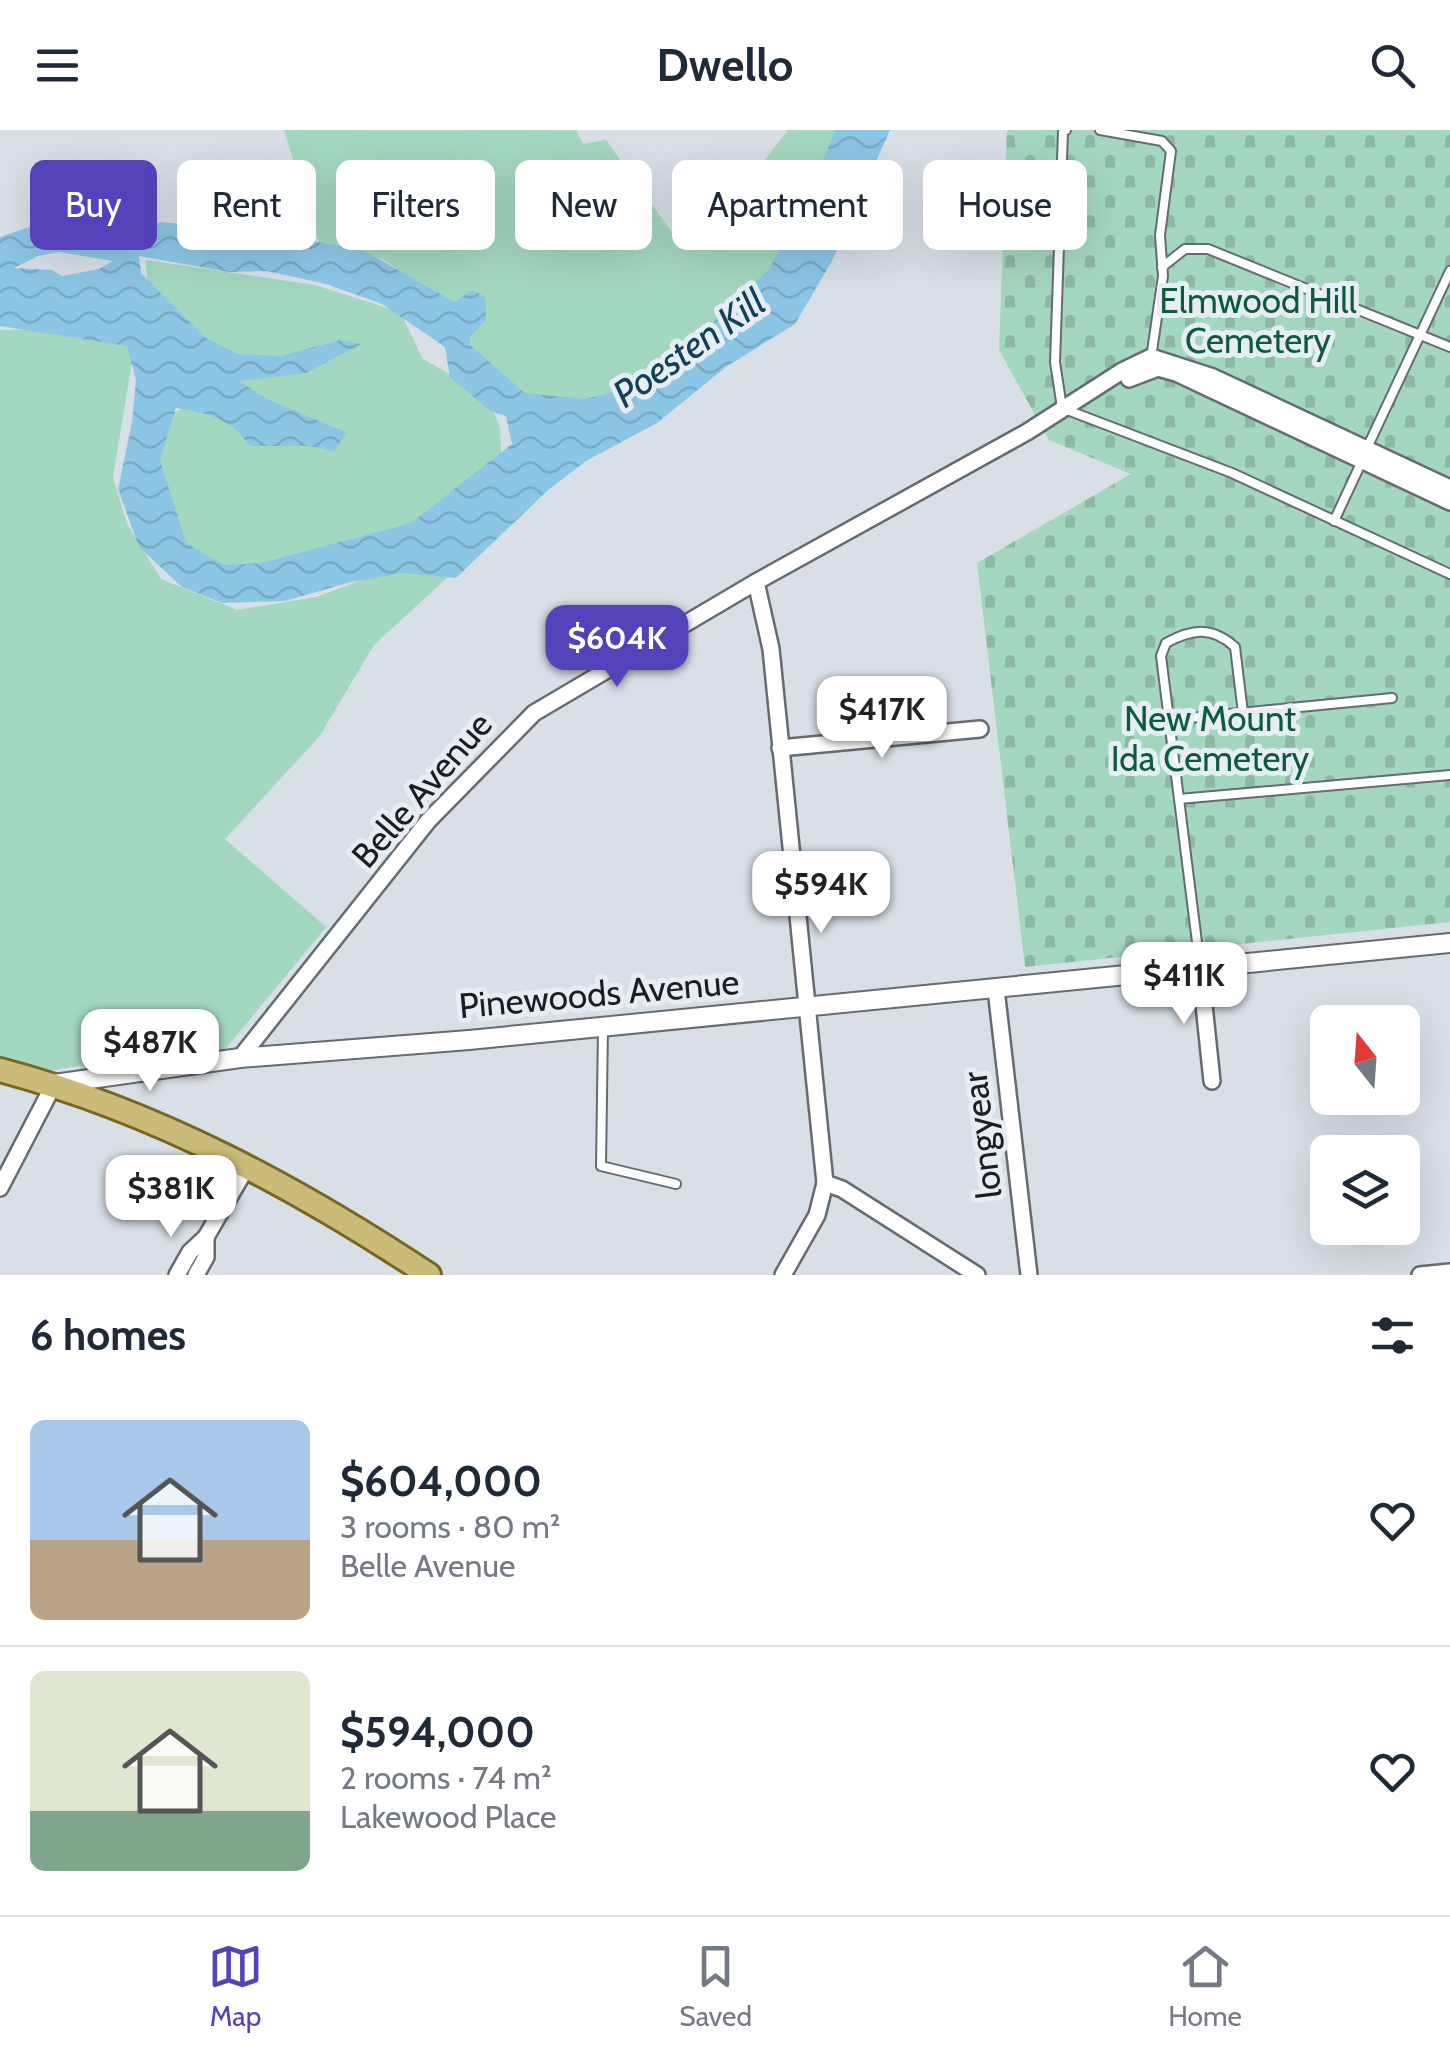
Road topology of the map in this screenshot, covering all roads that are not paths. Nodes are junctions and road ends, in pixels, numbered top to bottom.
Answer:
1 (1066, 130) edge
2 (1100, 130) edge
3 (1162, 267) junction
4 (1450, 271) edge
5 (1421, 334) junction
6 (1450, 347) edge
7 (1154, 363) junction
8 (1062, 408) junction
9 (1364, 456) junction
10 (1450, 488) edge
11 (1450, 502) edge
12 (1334, 521) junction
13 (1450, 574) edge
14 (756, 582) junction
15 (1392, 698) dead end
16 (1244, 713) junction
17 (1169, 720) junction
18 (980, 728) dead end
19 (780, 748) junction
20 (1450, 775) edge
21 (1179, 799) junction
22 (1450, 943) edge
23 (1200, 967) junction
24 (996, 989) junction
25 (805, 1007) junction
26 (603, 1027) junction
27 (240, 1058) junction
28 (0, 1070) edge
29 (1212, 1081) dead end
30 (54, 1084) junction
31 (248, 1166) junction
32 (825, 1183) junction
33 (676, 1184) dead end
34 (0, 1188) edge
35 (206, 1237) junction
36 (399, 1267) edge
37 (1450, 1272) edge
38 (177, 1275) edge
39 (196, 1275) edge
40 (429, 1275) edge
41 (783, 1275) edge
42 (977, 1275) edge
43 (1029, 1275) edge
44 (1420, 1275) edge

1 - 8 lane
2 - 3 lane
3 - 5 lane
3 - 7 lane
4 - 5 lane
5 - 6 lane
5 - 9 lane
7 - 8 street, Belle Avenue
7 - 9 street
8 - 12 lane
8 - 14 street, Belle Avenue
9 - 10 street
9 - 11 street
9 - 12 lane
12 - 13 lane
14 - 19 street
14 - 27 street, Belle Avenue
15 - 16 lane
16 - 17 lane
16 - 17 lane
17 - 21 lane
18 - 19 street
19 - 25 street
20 - 21 lane
21 - 23 lane
22 - 23 street, Pinewoods Avenue
23 - 24 street, Pinewoods Avenue
23 - 29 street
24 - 25 street, Pinewoods Avenue
24 - 43 street, longyear
25 - 26 street, Pinewoods Avenue
25 - 32 street
26 - 27 street, Pinewoods Avenue
26 - 33 lane
27 - 30 street, Pinewoods Avenue
28 - 30 main road
30 - 31 main road
30 - 34 street
31 - 35 street
31 - 36 main road
32 - 41 street
32 - 42 street
35 - 38 street
35 - 39 street
36 - 40 main road
37 - 44 street

